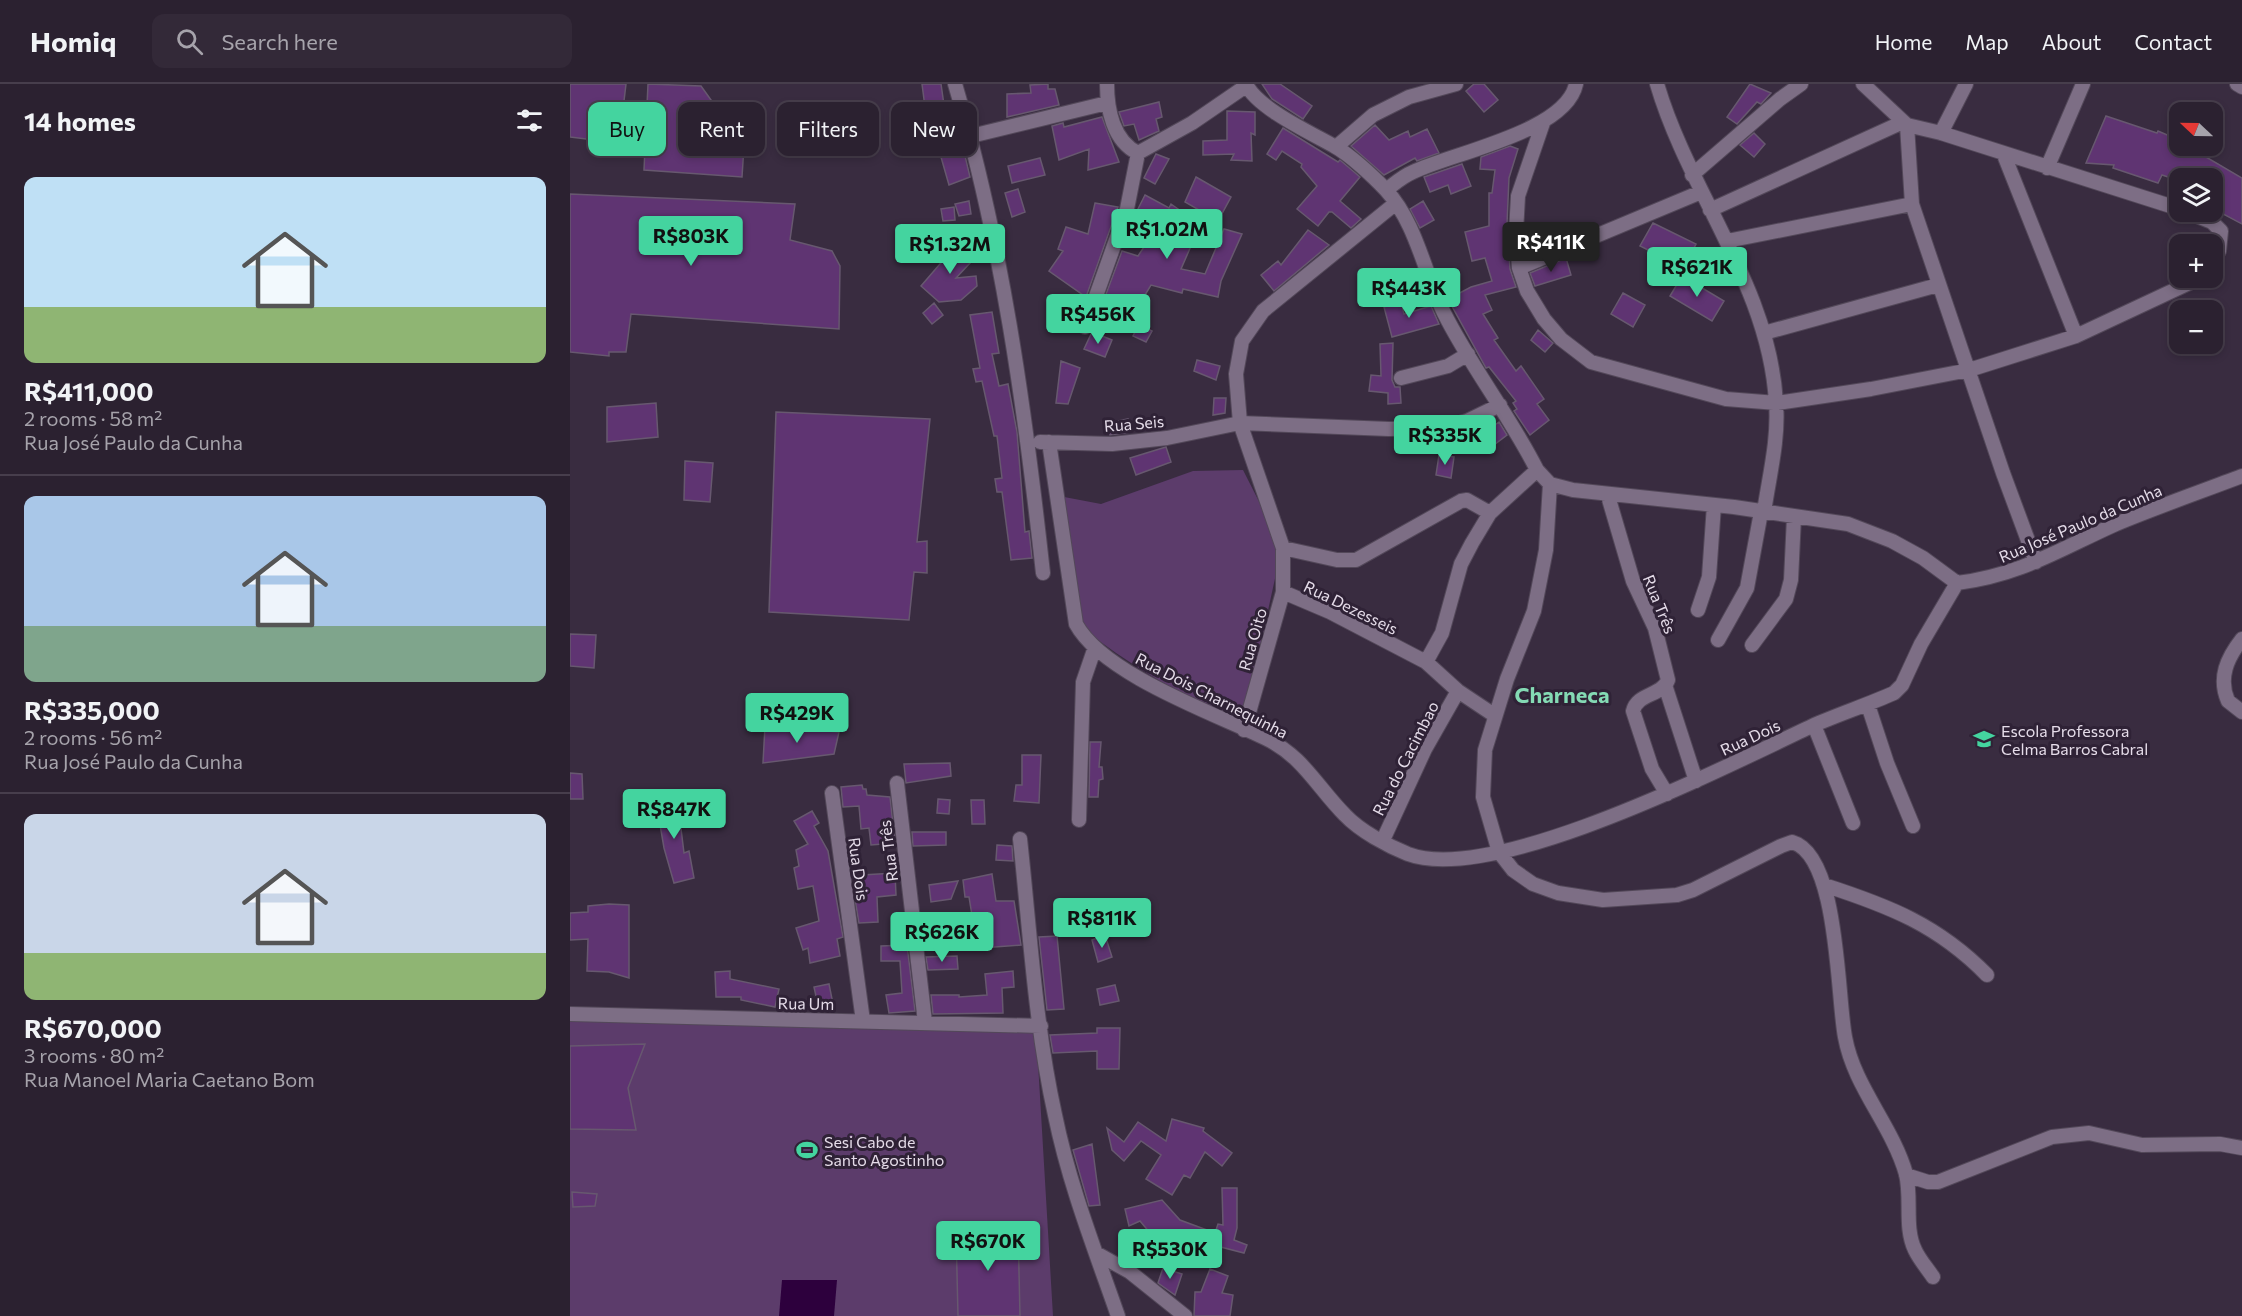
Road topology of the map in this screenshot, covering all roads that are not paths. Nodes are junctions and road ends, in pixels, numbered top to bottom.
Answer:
1 (955, 84) edge
2 (1107, 84) edge
3 (1456, 84) edge
4 (1576, 84) edge
5 (1657, 84) edge
6 (1801, 84) edge
7 (1863, 84) edge
8 (1966, 84) edge
9 (2083, 84) edge
10 (2237, 84) edge
11 (1246, 85) edge
12 (2242, 87) edge
13 (961, 102) edge
14 (1107, 103) junction
15 (1543, 123) junction
16 (1905, 124) junction
17 (1941, 133) junction
18 (977, 135) edge
19 (1336, 147) junction
20 (1138, 153) junction
21 (2004, 155) junction
22 (976, 156) edge
23 (2047, 168) junction
24 (1692, 175) junction
25 (1386, 190) junction
26 (1701, 192) junction
27 (1396, 203) junction
28 (1912, 204) junction
29 (2169, 206) edge
30 (1710, 210) junction
31 (2212, 222) edge
32 (2221, 234) edge
33 (1727, 241) junction
34 (1519, 268) junction
35 (1938, 285) junction
36 (2179, 288) edge
37 (1085, 327) dead end
38 (1764, 333) junction
39 (2076, 336) junction
40 (1468, 354) junction
41 (1969, 370) junction
42 (1401, 378) dead end
43 (1776, 404) junction
44 (1500, 405) junction
45 (1240, 423) junction
46 (1029, 442) junction
47 (1049, 442) junction
48 (1537, 470) junction
49 (2242, 476) edge
50 (1550, 484) junction
51 (1608, 496) junction
52 (1714, 505) junction
53 (1762, 512) junction
54 (1490, 513) junction
55 (1794, 517) junction
56 (1283, 548) junction
57 (2036, 562) junction
58 (1043, 573) dead end
59 (1957, 583) junction
60 (1283, 592) junction
61 (1698, 610) dead end
62 (2242, 639) edge
63 (1718, 640) dead end
64 (1752, 645) dead end
65 (1094, 650) junction
66 (1426, 662) junction
67 (1665, 685) junction
68 (1458, 691) junction
69 (1868, 705) junction
70 (2242, 712) edge
71 (1494, 715) junction
72 (1814, 725) junction
73 (1244, 730) junction
74 (1696, 781) junction
75 (897, 783) dead end
76 (832, 793) dead end
77 (1668, 794) junction
78 (1079, 820) dead end
79 (1853, 823) dead end
80 (1913, 826) dead end
81 (1020, 839) dead end
82 (1383, 840) junction
83 (1499, 852) junction
84 (1824, 885) junction
85 (1987, 975) dead end
86 (570, 1014) edge
87 (863, 1020) junction
88 (925, 1022) junction
89 (1041, 1026) junction
90 (2242, 1148) edge
91 (1906, 1175) junction
92 (1096, 1253) junction
93 (1933, 1277) dead end
94 (1118, 1316) edge
95 (1185, 1316) edge

1 - 13 street
2 - 14 street
3 - 19 street
4 - 15 street
5 - 24 street
6 - 24 street
7 - 16 street
8 - 17 street
9 - 23 street
10 - 12 street
11 - 19 street
11 - 20 street
14 - 18 street
14 - 20 street
15 - 25 street
15 - 34 street
16 - 17 street
16 - 28 street
16 - 30 street
17 - 21 street
19 - 25 street
20 - 37 street
21 - 23 street
21 - 39 street
22 - 46 street
23 - 29 street
24 - 26 street
25 - 27 street
26 - 30 street
26 - 34 street
27 - 40 street
27 - 45 street, Rua Dezesseis
28 - 33 street
28 - 35 street
30 - 33 street
31 - 32 street
33 - 38 street
34 - 43 street
35 - 38 street
35 - 41 street
36 - 39 street
38 - 43 street
39 - 41 street
40 - 42 street
40 - 44 street
41 - 43 street
41 - 57 street
43 - 53 street
44 - 45 street, Rua Seis
44 - 48 street
45 - 47 street, Rua Seis
45 - 56 street, Rua Dezesseis
46 - 47 street, Rua Seis
46 - 58 street
47 - 65 street, Rua Dois Charnequinha
48 - 50 street
48 - 54 street
49 - 57 street, Rua José Paulo da Cunha
50 - 51 street
50 - 71 street
51 - 52 street
51 - 67 street, Rua Três
52 - 53 street
52 - 61 street
53 - 55 street
53 - 63 street
54 - 56 street
54 - 66 street
55 - 59 street
55 - 64 street
56 - 60 street, Rua Dezesseis
57 - 59 street, Rua José Paulo da Cunha
59 - 69 street, Rua Dois
60 - 66 street, Rua Dezesseis
60 - 73 street, Rua Oito
62 - 70 street
65 - 73 street, Rua Dois Charnequinha
65 - 78 street
66 - 68 street, Rua Dezesseis
67 - 74 street, Rua Três
67 - 77 street
68 - 71 street, Rua Dezesseis
68 - 82 street, Rua do Cacimbao
69 - 72 street, Rua Dois
69 - 80 street
71 - 83 street
72 - 74 street, Rua Dois
72 - 79 street
73 - 82 street, Rua Dois Charnequinha
74 - 77 street, Rua Dois
75 - 88 street, Rua Três
76 - 87 street, Rua Dois
77 - 83 street, Rua Dois
81 - 89 street
82 - 83 street, Rua Dois Charnequinha
83 - 84 street
84 - 85 street
84 - 91 street
86 - 87 street, Rua Um
87 - 88 street, Rua Um
88 - 89 street, Rua Um
89 - 92 street
90 - 91 street
91 - 93 street
92 - 94 street
92 - 95 street

